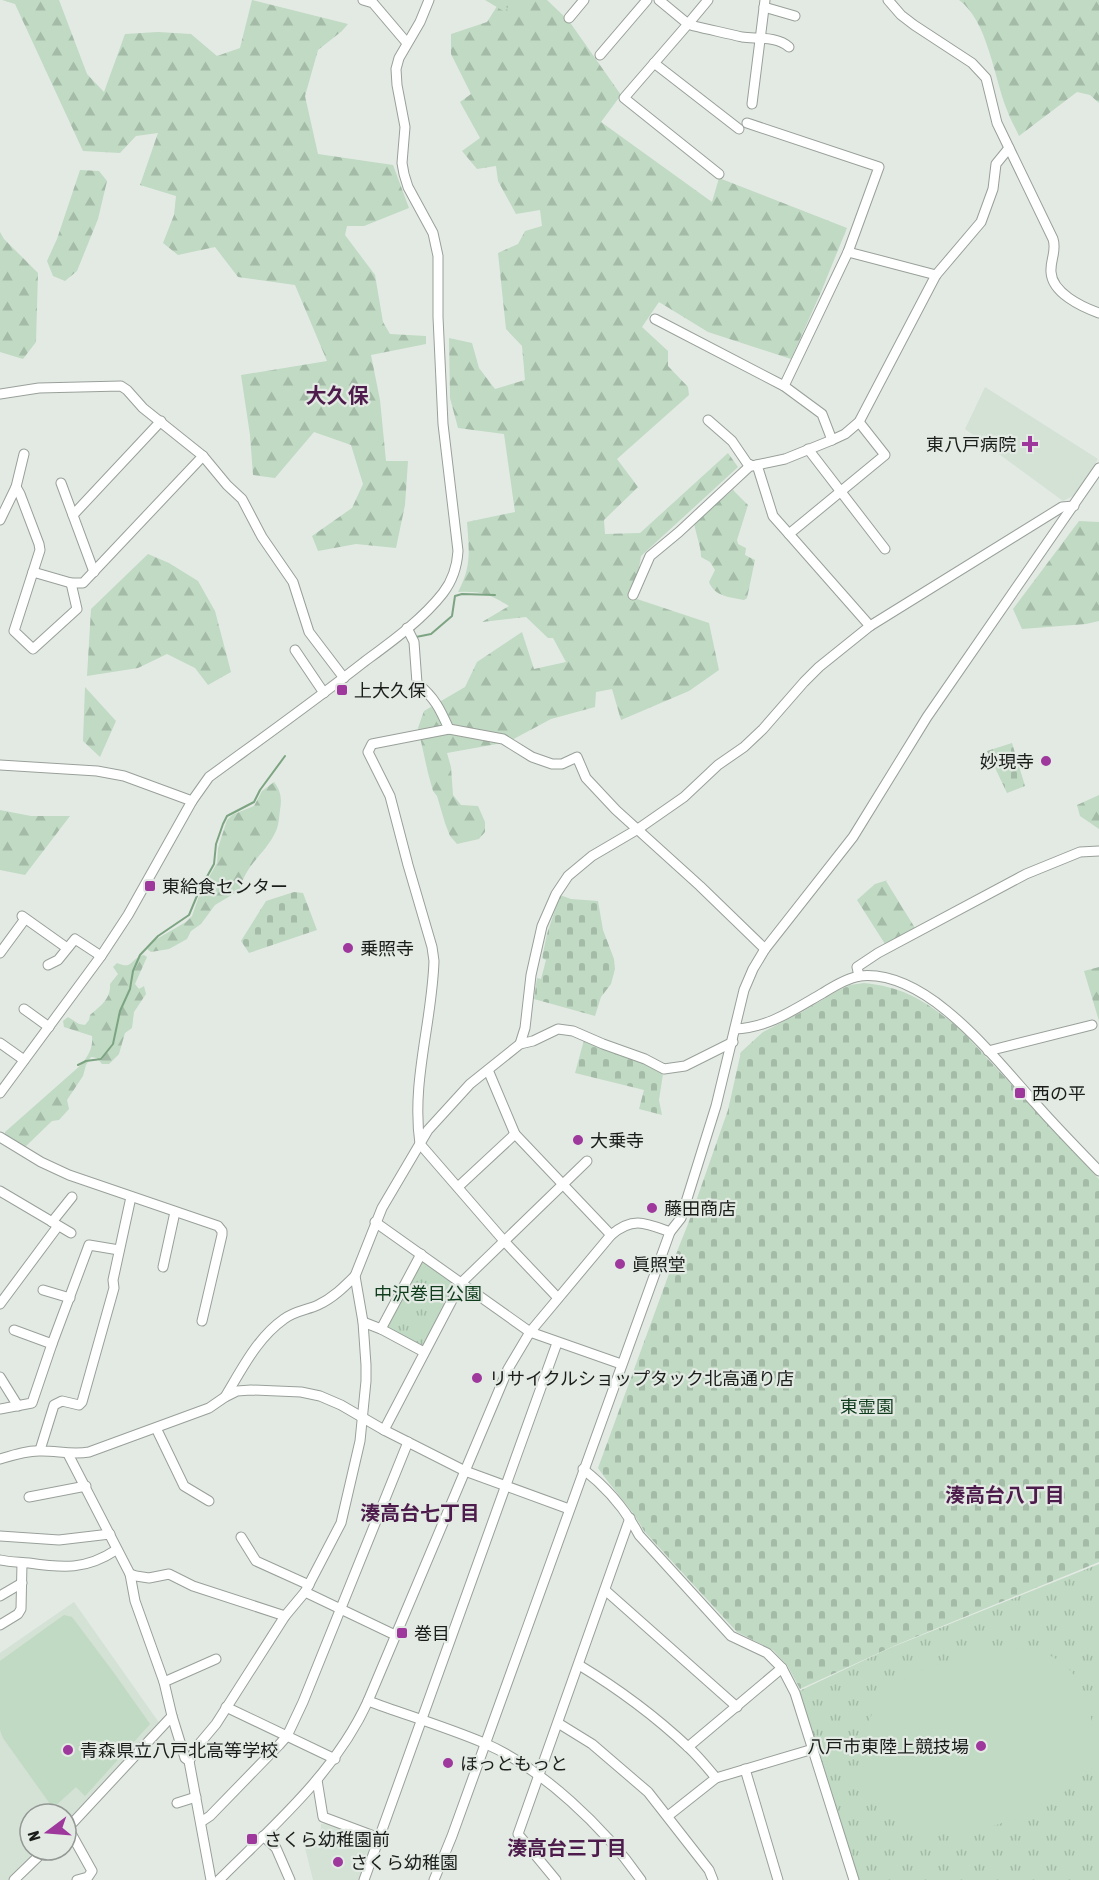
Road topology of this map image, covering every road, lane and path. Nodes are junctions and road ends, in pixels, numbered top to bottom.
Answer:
1 (363, 0) edge
2 (384, 0) edge
3 (429, 0) edge
4 (584, 0) edge
5 (647, 0) edge
6 (659, 0) edge
7 (708, 0) edge
8 (890, 1) edge
9 (765, 3) edge
10 (381, 11) junction
11 (795, 16) dead end
12 (569, 18) dead end
13 (688, 24) junction
14 (760, 38) junction
15 (407, 43) junction
16 (789, 46) dead end
17 (600, 55) dead end
18 (654, 63) junction
19 (752, 104) dead end
20 (1009, 148) junction
21 (719, 174) dead end
22 (848, 252) junction
23 (936, 275) junction
24 (1099, 313) edge
25 (655, 319) dead end
26 (784, 386) junction
27 (0, 394) edge
28 (708, 420) dead end
29 (161, 421) junction
30 (859, 422) junction
31 (832, 440) junction
32 (807, 449) junction
33 (24, 454) dead end
34 (202, 456) junction
35 (754, 465) junction
36 (1099, 468) edge
37 (62, 483) dead end
38 (16, 487) junction
39 (840, 492) junction
40 (1074, 506) junction
41 (73, 515) junction
42 (0, 520) edge
43 (789, 534) junction
44 (885, 549) dead end
45 (33, 572) junction
46 (94, 572) junction
47 (71, 583) junction
48 (633, 595) dead end
49 (870, 626) junction
50 (407, 628) junction
51 (295, 650) dead end
52 (344, 678) junction
53 (324, 693) junction
54 (449, 729) junction
55 (0, 765) edge
56 (192, 801) junction
57 (638, 829) junction
58 (1099, 851) edge
59 (67, 948) junction
60 (765, 949) junction
61 (0, 953) edge
62 (101, 956) junction
63 (48, 965) dead end
64 (859, 976) junction
65 (24, 1009) dead end
66 (1092, 1025) dead end
67 (49, 1027) junction
68 (735, 1029) junction
69 (733, 1042) junction
70 (0, 1043) edge
71 (520, 1044) junction
72 (988, 1050) junction
73 (24, 1060) junction
74 (488, 1070) junction
75 (0, 1093) edge
76 (515, 1134) junction
77 (0, 1137) edge
78 (420, 1144) junction
79 (587, 1161) dead end
80 (1099, 1171) edge
81 (563, 1185) junction
82 (458, 1187) junction
83 (0, 1191) edge
84 (72, 1197) dead end
85 (131, 1197) junction
86 (175, 1212) junction
87 (375, 1222) junction
88 (55, 1224) junction
89 (670, 1232) junction
90 (71, 1233) dead end
91 (611, 1235) junction
92 (505, 1242) junction
93 (119, 1250) junction
94 (421, 1254) junction
95 (163, 1267) dead end
96 (355, 1276) junction
97 (461, 1283) junction
98 (43, 1290) dead end
99 (70, 1298) junction
100 (558, 1298) junction
101 (0, 1304) edge
102 (202, 1321) dead end
103 (363, 1322) junction
104 (381, 1329) junction
105 (15, 1330) dead end
106 (530, 1332) junction
107 (557, 1342) junction
108 (52, 1344) junction
109 (424, 1352) junction
110 (621, 1364) junction
111 (0, 1377) edge
112 (225, 1396) junction
113 (18, 1406) junction
114 (0, 1410) edge
115 (363, 1419) junction
116 (156, 1428) junction
117 (384, 1430) junction
118 (408, 1442) junction
119 (40, 1450) junction
120 (68, 1454) junction
121 (0, 1459) edge
122 (583, 1469) junction
123 (465, 1471) junction
124 (86, 1486) junction
125 (507, 1486) junction
126 (29, 1497) dead end
127 (209, 1501) dead end
128 (569, 1509) junction
129 (630, 1518) junction
130 (110, 1534) junction
131 (0, 1536) edge
132 (241, 1537) dead end
133 (116, 1550) junction
134 (0, 1560) edge
135 (22, 1563) junction
136 (130, 1574) junction
137 (22, 1583) junction
138 (307, 1589) junction
139 (605, 1590) junction
140 (0, 1596) edge
141 (340, 1609) junction
142 (285, 1616) junction
143 (0, 1625) edge
144 (395, 1635) junction
145 (216, 1659) dead end
146 (579, 1665) junction
147 (782, 1668) junction
148 (164, 1682) junction
149 (368, 1701) junction
150 (226, 1707) junction
151 (737, 1707) junction
152 (172, 1716) junction
153 (421, 1721) junction
154 (558, 1723) junction
155 (287, 1736) junction
156 (484, 1743) junction
157 (688, 1747) junction
158 (813, 1749) junction
159 (334, 1758) junction
160 (189, 1761) junction
161 (745, 1770) junction
162 (539, 1777) junction
163 (717, 1778) junction
164 (317, 1780) junction
165 (196, 1797) junction
166 (177, 1803) dead end
167 (668, 1816) junction
168 (78, 1817) edge
169 (201, 1822) junction
170 (263, 1836) junction
171 (380, 1838) junction
172 (78, 1848) edge
173 (33, 1862) edge
174 (88, 1878) edge
175 (14, 1880) edge
176 (77, 1880) edge
177 (212, 1880) edge
178 (219, 1880) edge
179 (290, 1880) edge
180 (364, 1880) edge
181 (434, 1880) edge
182 (556, 1880) edge
183 (641, 1880) edge
184 (714, 1880) edge
185 (778, 1880) edge
186 (854, 1880) edge

1 - 10 street
2 - 10 street
3 - 15 street
4 - 12 street
5 - 17 street
6 - 13 street
7 - 13 street
8 - 20 street
9 - 11 street
9 - 14 street
10 - 15 street
13 - 14 street
13 - 18 street
14 - 16 street
14 - 19 street
15 - 50 street
18 - 21 street
18 - 22 street
20 - 23 street
20 - 24 street
22 - 23 street
22 - 26 street
23 - 30 street
25 - 26 street
26 - 31 street
27 - 29 street
28 - 35 street
29 - 34 street
29 - 41 street
30 - 31 street
30 - 39 street
31 - 32 street
32 - 35 street
32 - 39 street
33 - 38 street
34 - 46 street
34 - 52 street
35 - 43 street
35 - 48 street
36 - 40 street
37 - 41 street
38 - 42 street
38 - 45 street
39 - 43 street
39 - 44 street
40 - 49 street
40 - 60 street
41 - 46 street
43 - 49 street
45 - 47 street
45 - 47 street
46 - 47 street
49 - 57 street
50 - 52 street
50 - 54 street
51 - 53 street
52 - 53 street
53 - 56 street
54 - 57 street
54 - 78 street
55 - 56 street
56 - 62 street
57 - 60 street
57 - 71 street
58 - 64 street
59 - 61 street
59 - 62 street
59 - 63 street
60 - 68 street
62 - 67 street
64 - 68 street
64 - 72 street
65 - 67 street
66 - 72 street
67 - 73 street
68 - 69 street
69 - 71 street
69 - 89 street
70 - 73 street
71 - 74 street
72 - 80 street
73 - 75 street
74 - 76 street
74 - 78 street
76 - 81 street
76 - 82 street
77 - 85 street
78 - 82 street
78 - 87 street
79 - 81 street
81 - 91 street
81 - 92 street
82 - 92 street
83 - 88 street
84 - 88 street
85 - 86 street
85 - 93 street
86 - 95 street
86 - 102 street
87 - 94 street
87 - 96 street
88 - 90 street
88 - 101 street
89 - 91 street
89 - 110 street
91 - 100 street
92 - 97 street
92 - 100 street
93 - 99 street
93 - 119 street
94 - 97 street
94 - 104 street
96 - 103 street
96 - 112 street
97 - 106 street
97 - 109 street
98 - 99 street
99 - 108 street
100 - 106 street
103 - 104 street
103 - 115 street
104 - 109 street
105 - 108 street
106 - 107 street
106 - 123 street
107 - 110 street
107 - 125 street
108 - 113 street
109 - 117 street
110 - 122 street
111 - 113 street
112 - 115 street
112 - 116 street
113 - 114 street
115 - 117 street
115 - 138 street
116 - 120 street
116 - 127 street
117 - 118 street
118 - 123 street
118 - 141 street
119 - 120 street
119 - 121 street
120 - 124 street
122 - 128 street
122 - 129 street
123 - 125 street
123 - 144 street
124 - 126 street
124 - 130 street
125 - 128 street
125 - 153 street
128 - 156 street
129 - 139 street
129 - 147 street
130 - 131 street
130 - 133 street
132 - 138 street
133 - 135 street
133 - 136 street
134 - 135 street
135 - 137 street
136 - 142 street
136 - 148 street
137 - 140 street
137 - 143 street
138 - 141 street
138 - 142 street
139 - 146 street
139 - 151 street
141 - 144 street
141 - 155 street
142 - 150 street
144 - 149 street
145 - 148 street
146 - 154 street
146 - 157 street
147 - 151 street
147 - 158 street
148 - 152 street
149 - 153 street
149 - 159 street
150 - 155 street
150 - 160 street
151 - 157 street
152 - 160 street
152 - 168 street
153 - 156 street
153 - 171 street
154 - 162 street
154 - 167 street
155 - 159 street
155 - 169 street
156 - 162 street
156 - 181 street
157 - 163 street
158 - 161 street
158 - 186 street
159 - 164 street
160 - 165 street
161 - 163 street
161 - 185 street
162 - 182 street
162 - 183 street
163 - 167 street
164 - 170 street
164 - 171 street
165 - 166 street
165 - 169 street
167 - 184 street
169 - 177 street
170 - 178 street
170 - 179 street
171 - 180 street
172 - 174 street
173 - 175 street
174 - 176 street

